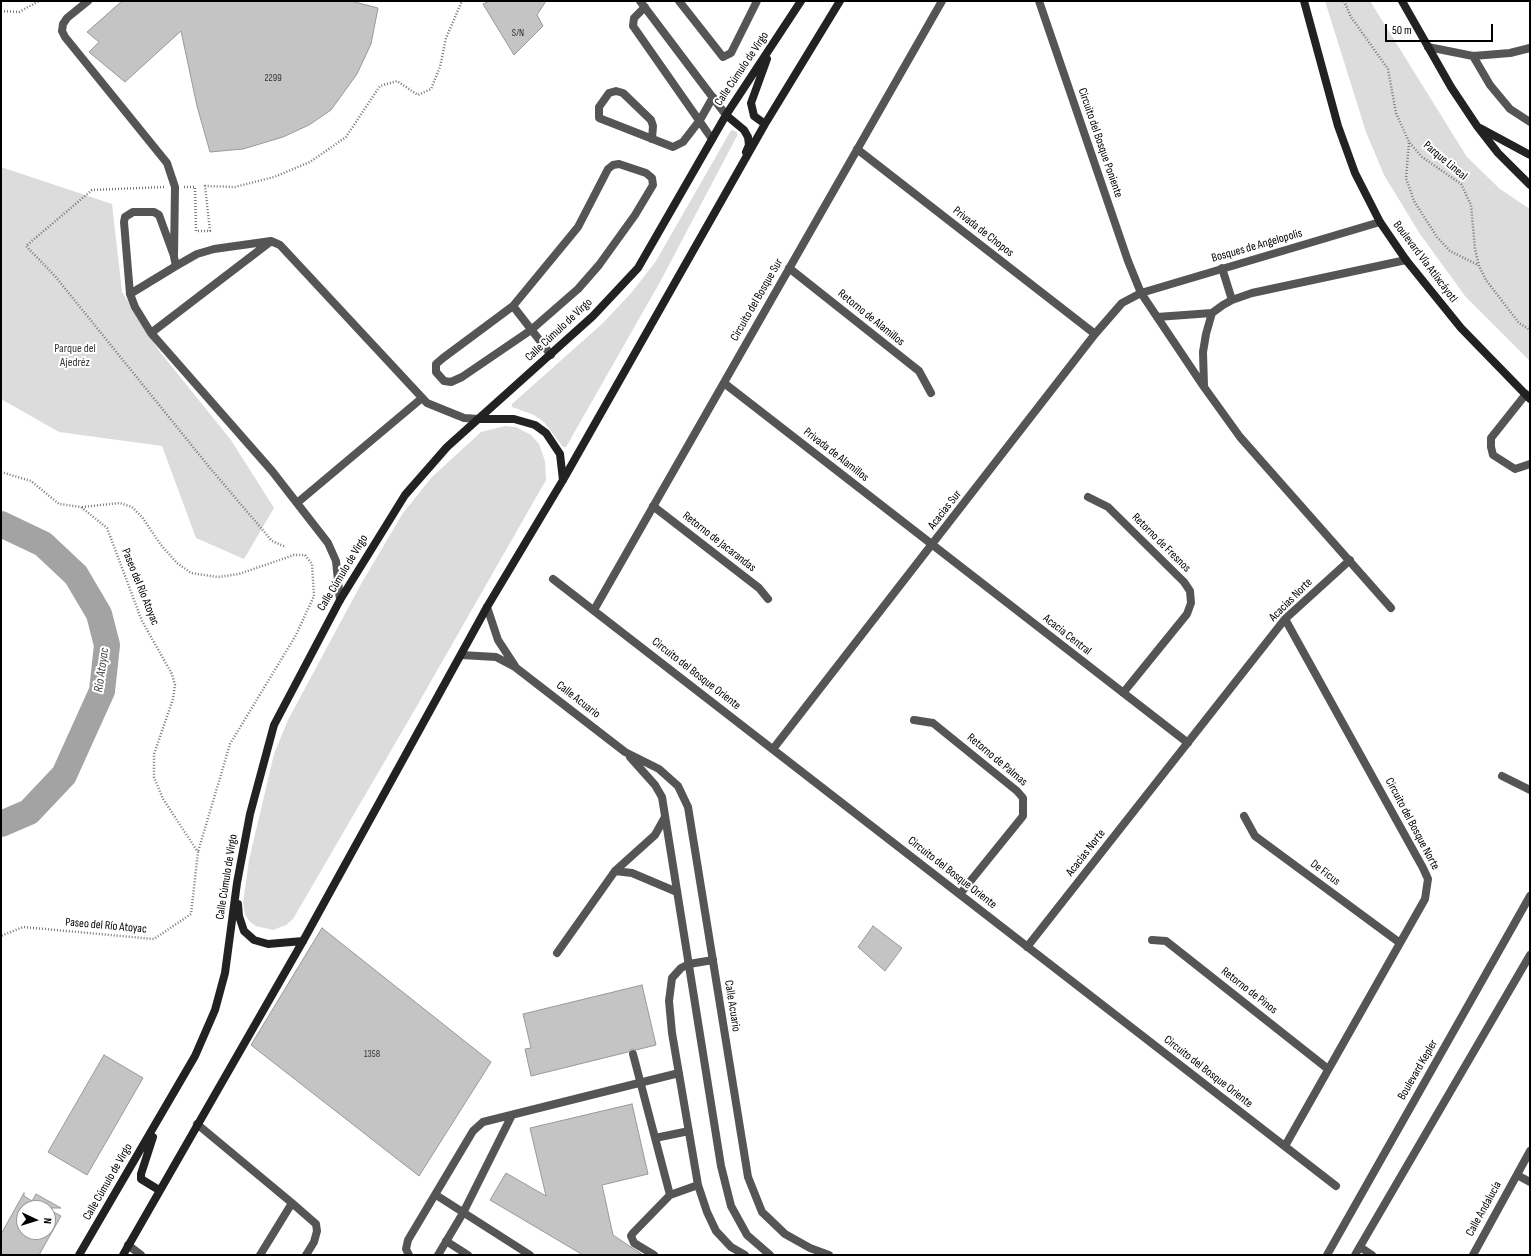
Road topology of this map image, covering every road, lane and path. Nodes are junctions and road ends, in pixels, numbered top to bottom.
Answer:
1 (39, 1) edge
2 (88, 1) edge
3 (679, 1) edge
4 (748, 1) edge
5 (801, 1) edge
6 (840, 1) edge
7 (942, 1) edge
8 (1039, 1) edge
9 (1304, 1) edge
10 (1344, 1) edge
11 (1402, 1) edge
12 (642, 4) edge
13 (756, 5) edge
14 (1, 11) edge
15 (1428, 47) junction
16 (1530, 48) edge
17 (769, 50) junction
18 (1473, 56) junction
19 (713, 97) junction
20 (726, 115) junction
21 (700, 120) junction
22 (1530, 122) edge
23 (765, 124) junction
24 (1477, 126) junction
25 (652, 139) junction
26 (712, 139) junction
27 (1409, 142) junction
28 (857, 149) junction
29 (1530, 155) edge
30 (1530, 185) edge
31 (725, 198) junction
32 (1380, 222) junction
33 (271, 241) junction
34 (174, 257) junction
35 (1406, 260) junction
36 (176, 266) junction
37 (1479, 266) junction
38 (789, 268) junction
39 (1222, 268) junction
40 (1141, 293) junction
41 (130, 294) junction
42 (1232, 300) junction
43 (512, 306) junction
44 (1212, 313) junction
45 (1158, 317) junction
46 (531, 330) junction
47 (1530, 330) edge
48 (151, 333) junction
49 (1095, 334) junction
50 (551, 355) junction
51 (724, 383) junction
52 (1204, 386) junction
53 (931, 393) dead end
54 (1528, 396) edge
55 (422, 398) junction
56 (479, 419) junction
57 (1530, 464) edge
58 (1, 472) edge
59 (563, 480) junction
60 (1088, 497) dead end
61 (297, 503) junction
62 (653, 506) junction
63 (81, 507) junction
64 (933, 545) junction
65 (1350, 560) junction
66 (553, 579) dead end
67 (768, 599) dead end
68 (340, 600) junction
69 (487, 607) junction
70 (1391, 608) dead end
71 (594, 610) junction
72 (1285, 619) junction
73 (461, 654) junction
74 (515, 667) junction
75 (1123, 693) junction
76 (914, 720) dead end
77 (1188, 743) junction
78 (773, 749) junction
79 (625, 752) junction
80 (1502, 776) dead end
81 (1530, 790) edge
82 (1244, 816) dead end
83 (665, 817) junction
84 (198, 852) junction
85 (615, 871) junction
86 (237, 883) junction
87 (677, 892) junction
88 (960, 894) junction
89 (1530, 896) edge
90 (1, 936) edge
91 (1152, 940) dead end
92 (303, 941) junction
93 (1400, 943) junction
94 (1027, 947) junction
95 (557, 953) dead end
96 (1530, 955) edge
97 (713, 960) junction
98 (688, 964) junction
99 (633, 1054) dead end
100 (1328, 1068) junction
101 (679, 1073) junction
102 (641, 1083) junction
103 (512, 1115) junction
104 (158, 1121) junction
105 (197, 1124) junction
106 (689, 1131) junction
107 (655, 1138) junction
108 (1285, 1146) junction
109 (1530, 1151) edge
110 (1517, 1175) junction
111 (1530, 1182) edge
112 (698, 1185) junction
113 (1336, 1186) dead end
114 (159, 1190) junction
115 (436, 1195) junction
116 (670, 1195) junction
117 (292, 1203) junction
118 (463, 1213) junction
119 (446, 1241) junction
120 (128, 1245) junction
121 (1360, 1247) junction
122 (79, 1255) edge
123 (123, 1255) edge
124 (141, 1255) edge
125 (260, 1255) edge
126 (306, 1255) edge
127 (409, 1255) edge
128 (438, 1255) edge
129 (468, 1255) edge
130 (530, 1255) edge
131 (654, 1255) edge
132 (744, 1255) edge
133 (770, 1255) edge
134 (829, 1255) edge
135 (1327, 1255) edge
136 (1355, 1255) edge
137 (1372, 1255) edge
138 (1473, 1255) edge

1 - 14 path
2 - 34 street
3 - 13 street
4 - 13 street
5 - 17 main road, Calle Cúmulo de Virgo
6 - 23 main road
7 - 28 street, Circuito del Bosque Sur
8 - 40 street, Circuito del Bosque Poniente
9 - 32 main road, Boulevard Vía Atlixcáyotl
10 - 27 path, Parque Lineal
11 - 15 main road
12 - 19 street
12 - 21 street
15 - 18 street
15 - 24 main road
16 - 18 street
17 - 20 main road, Calle Cúmulo de Virgo
17 - 23 main road
18 - 22 street
19 - 20 street
19 - 21 street
20 - 26 main road, Calle Cúmulo de Virgo
20 - 31 main road
21 - 25 street
21 - 26 street
23 - 31 main road
24 - 29 main road
24 - 30 main road
25 - 25 street
26 - 50 main road, Calle Cúmulo de Virgo
27 - 37 path, Parque Lineal
27 - 37 path, Parque Lineal
28 - 38 street, Circuito del Bosque Sur
28 - 49 street, Privada de Chopos
31 - 59 main road
32 - 35 main road, Boulevard Vía Atlixcáyotl
32 - 39 street, Bosques de Angelopolis
33 - 36 street
33 - 48 street
33 - 55 street
34 - 36 street
34 - 41 street
35 - 42 street
35 - 54 main road, Boulevard Vía Atlixcáyotl
36 - 41 street
37 - 47 path, Parque Lineal
38 - 51 street, Circuito del Bosque Sur
38 - 53 street, Retorno de Alamillos
39 - 40 street, Bosques de Angelopolis
39 - 42 street
40 - 45 street
40 - 49 street, Acacias Sur
41 - 48 street
42 - 44 street
43 - 46 street
43 - 46 street
43 - 46 street
44 - 45 street
44 - 52 street
45 - 52 street
46 - 50 street
48 - 61 street
49 - 64 street, Acacias Sur
50 - 56 main road, Calle Cúmulo de Virgo
51 - 62 street, Circuito del Bosque Sur
51 - 64 street, Privada de Alamillos
52 - 65 street
54 - 57 street
55 - 56 street
55 - 61 street
56 - 59 main road
56 - 68 main road, Calle Cúmulo de Virgo
58 - 63 path
59 - 69 main road
60 - 75 street, Retorno de Fresnos
61 - 68 street
62 - 67 street, Retorno de Jacarandas
62 - 71 street, Circuito del Bosque Sur
63 - 84 path, Paseo del Río Atoyac
63 - 84 path
64 - 75 street, Acacia Central
64 - 78 street, Acacias Sur
65 - 70 street
65 - 72 street, Acacias Norte
66 - 71 street, Circuito del Bosque Oriente
68 - 86 main road, Calle Cúmulo de Virgo
69 - 73 main road
69 - 74 street, Calle Acuario
71 - 78 street, Circuito del Bosque Oriente
72 - 77 street, Acacias Norte
72 - 93 street, Circuito del Bosque Norte
73 - 74 street, Calle Acuario
73 - 92 main road
74 - 79 street, Calle Acuario
75 - 77 street, Acacia Central
76 - 88 street, Retorno de Palmas
77 - 94 street, Acacias Norte
78 - 88 street, Circuito del Bosque Oriente
79 - 83 street, Calle Acuario
79 - 97 street, Calle Acuario
80 - 81 street
82 - 93 street, De Ficus
83 - 85 street
83 - 87 street, Calle Acuario
84 - 90 path, Paseo del Río Atoyac
85 - 87 street
85 - 95 street
86 - 92 main road
86 - 104 main road, Calle Cúmulo de Virgo
87 - 98 street, Calle Acuario
88 - 94 street, Circuito del Bosque Oriente
89 - 135 street, Boulevard Kepler
91 - 100 street, Retorno de Pinos
92 - 105 main road
93 - 100 street, Circuito del Bosque Norte
94 - 108 street, Circuito del Bosque Oriente
96 - 121 street
97 - 98 street
97 - 134 street, Calle Acuario
98 - 101 street
98 - 133 street, Calle Acuario
99 - 102 street
100 - 108 street, Circuito del Bosque Norte
101 - 102 street
101 - 106 street
102 - 103 street
102 - 107 street
103 - 115 street
103 - 118 street
104 - 114 main road
104 - 122 main road, Calle Cúmulo de Virgo
105 - 114 main road
105 - 117 street
106 - 107 street
106 - 112 street
107 - 116 street
108 - 113 street, Circuito del Bosque Oriente
109 - 110 street, Calle Andalucía
110 - 111 street
110 - 138 street, Calle Andalucía
112 - 116 street
112 - 132 street
114 - 120 main road
115 - 118 street
115 - 127 street
116 - 131 street
117 - 125 street
117 - 126 street
118 - 119 street
118 - 130 street
119 - 128 street
119 - 129 street
120 - 123 main road
120 - 124 street
121 - 136 street
121 - 137 street

